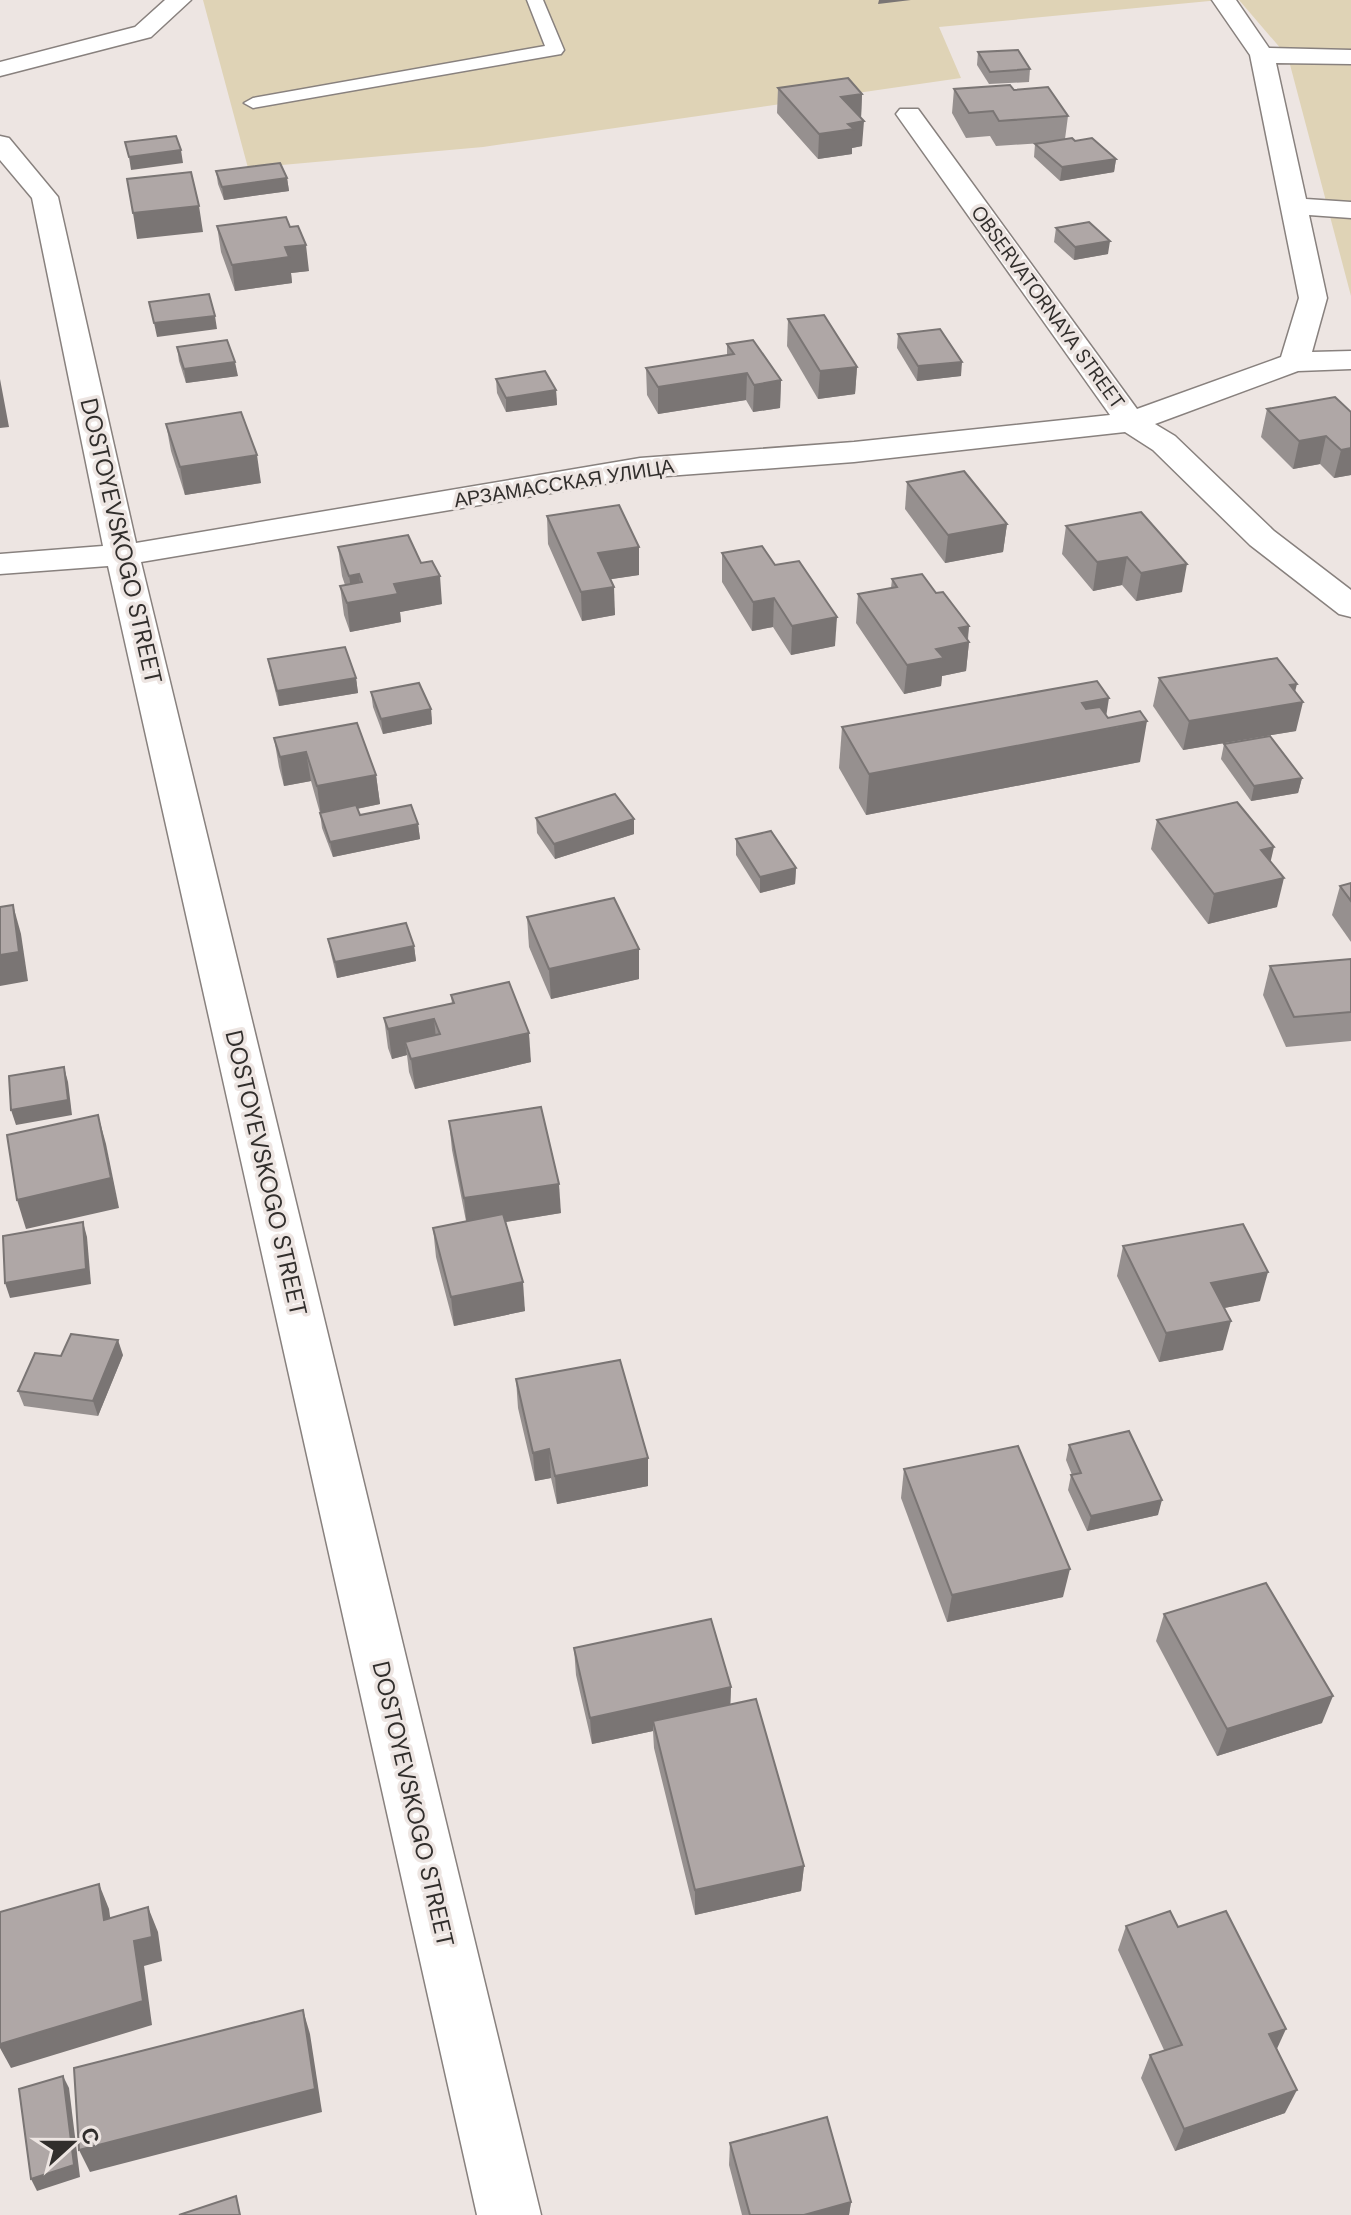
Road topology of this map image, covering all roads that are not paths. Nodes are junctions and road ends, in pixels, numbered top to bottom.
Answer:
1 (179, 0) edge
2 (535, 0) edge
3 (1224, 0) edge
4 (1262, 55) junction
5 (1351, 57) edge
6 (0, 69) edge
7 (253, 103) dead end
8 (909, 114) dead end
9 (0, 144) edge
10 (1294, 206) junction
11 (1351, 210) edge
12 (1351, 360) edge
13 (1294, 362) junction
14 (1131, 422) junction
15 (122, 555) junction
16 (0, 564) edge
17 (1351, 607) edge
18 (509, 2215) edge

1 - 6 street
2 - 7 lane
3 - 4 street
4 - 5 street
4 - 10 street
8 - 14 street, OBSERVATORNAYA STREET
9 - 15 street, DOSTOYEVSKOGO STREET
10 - 11 street
10 - 13 street
12 - 13 street, АРЗАМАССКАЯ УЛИЦА
13 - 14 street, АРЗАМАССКАЯ УЛИЦА
14 - 15 street, АРЗАМАССКАЯ УЛИЦА
14 - 17 street, OBSERVATORNAYA STREET
15 - 16 street, АРЗАМАССКАЯ УЛИЦА
15 - 18 street, DOSTOYEVSKOGO STREET

